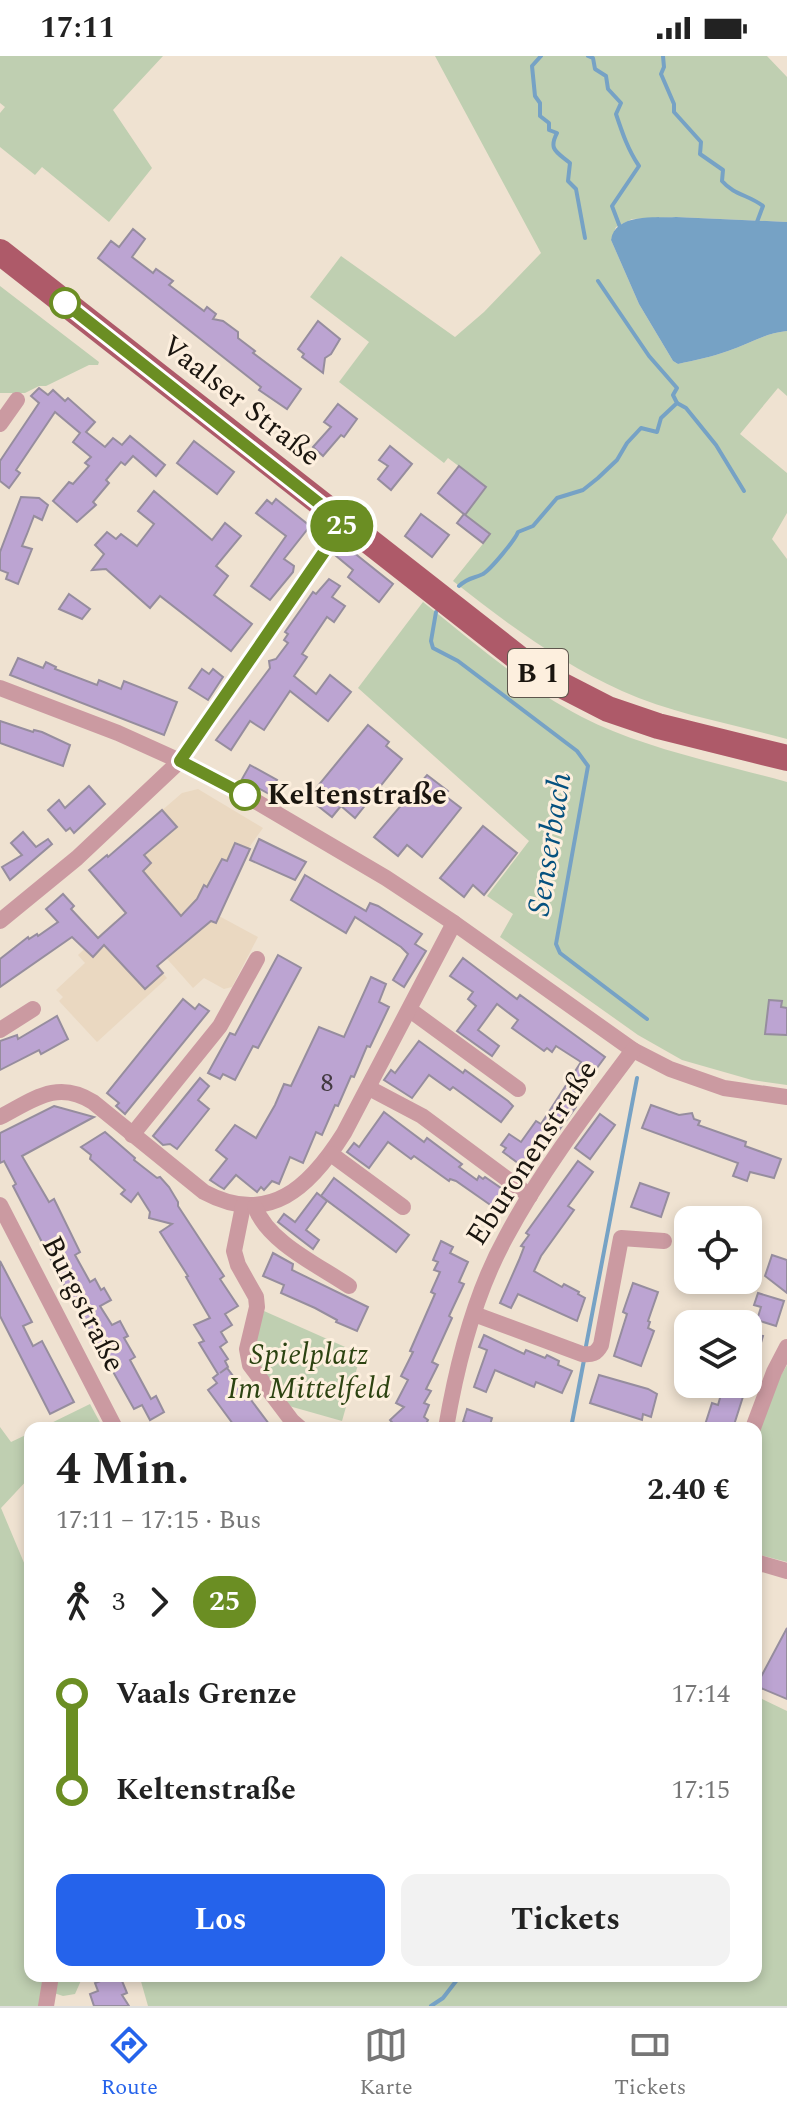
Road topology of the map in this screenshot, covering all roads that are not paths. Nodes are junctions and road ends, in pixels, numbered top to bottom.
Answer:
1 (0, 252) edge
2 (17, 400) dead end
3 (0, 424) edge
4 (344, 523) junction
5 (0, 688) edge
6 (787, 758) edge
7 (180, 761) junction
8 (0, 921) edge
9 (454, 923) junction
10 (257, 959) dead end
11 (33, 1009) dead end
12 (410, 1010) junction
13 (0, 1030) edge
14 (633, 1050) junction
15 (369, 1088) junction
16 (518, 1089) dead end
17 (787, 1097) edge
18 (0, 1117) edge
19 (132, 1135) junction
20 (331, 1154) junction
21 (530, 1196) junction
22 (0, 1205) edge
23 (249, 1206) junction
24 (403, 1207) dead end
25 (664, 1241) dead end
26 (349, 1286) dead end
27 (474, 1314) junction
28 (787, 1347) edge
29 (112, 1422) edge
30 (293, 1422) edge
31 (447, 1422) edge
32 (755, 1422) edge
33 (762, 1564) edge
34 (787, 1571) edge
35 (50, 1982) edge
36 (46, 2006) edge

1 - 4 main road, Vaalser Straße / B 1
2 - 3 street
4 - 6 main road, Vaalser Straße / B 1
4 - 7 street
5 - 7 street
7 - 8 street
7 - 9 street
9 - 12 street
9 - 14 street
10 - 19 street
11 - 13 street
12 - 15 street
12 - 16 street
14 - 17 street
14 - 21 street, Eburonenstraße
15 - 20 street
15 - 21 street
18 - 19 street
19 - 23 street
20 - 23 street
20 - 24 street
21 - 27 street, Eburonenstraße
22 - 29 street, Burgstraße
23 - 26 street
23 - 30 street
25 - 27 street
27 - 31 street, Eburonenstraße
28 - 32 street
33 - 34 street
35 - 36 street

